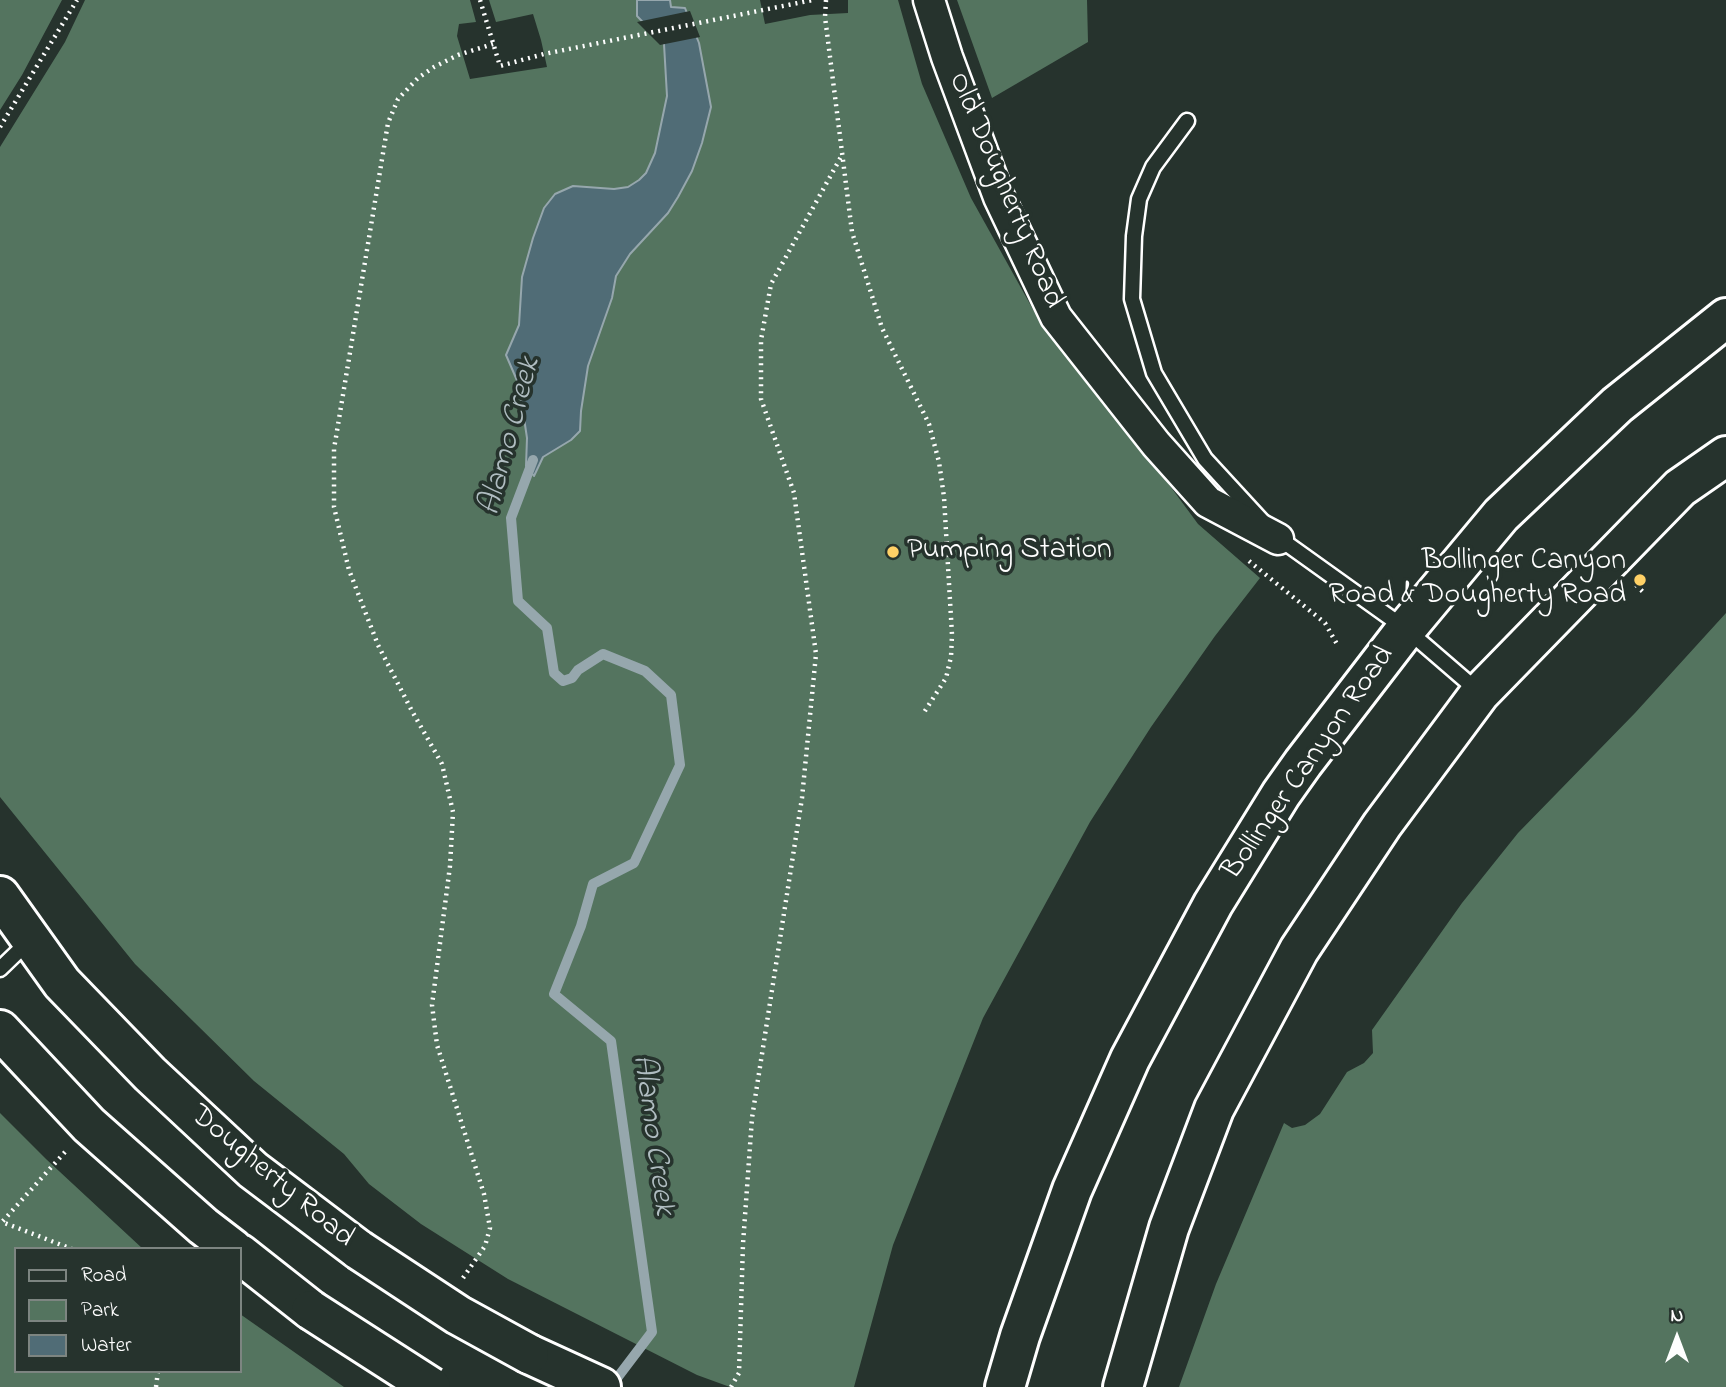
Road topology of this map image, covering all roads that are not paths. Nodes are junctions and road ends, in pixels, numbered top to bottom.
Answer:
1 (929, 0) edge
2 (1187, 121) dead end
3 (1726, 318) edge
4 (1726, 456) edge
5 (1278, 539) junction
6 (1406, 629) junction
7 (1480, 693) junction
8 (0, 896) edge
9 (31, 939) junction
10 (0, 969) edge
11 (0, 1030) edge
12 (230, 1247) edge
13 (242, 1256) edge
14 (431, 1387) edge
15 (601, 1387) edge
16 (1005, 1387) edge
17 (1123, 1387) edge

1 - 5 street, Old Dougherty Road
2 - 5 lane
3 - 6 main road, Bollinger Canyon Road
4 - 7 main road
5 - 6 lane, Old Dougherty Road
6 - 7 lane, Old Dougherty Road
6 - 16 main road, Bollinger Canyon Road
7 - 17 main road
8 - 9 main road, Dougherty Road
9 - 10 lane
9 - 15 main road, Dougherty Road, bridge
11 - 12 main road
13 - 14 main road, bridge

